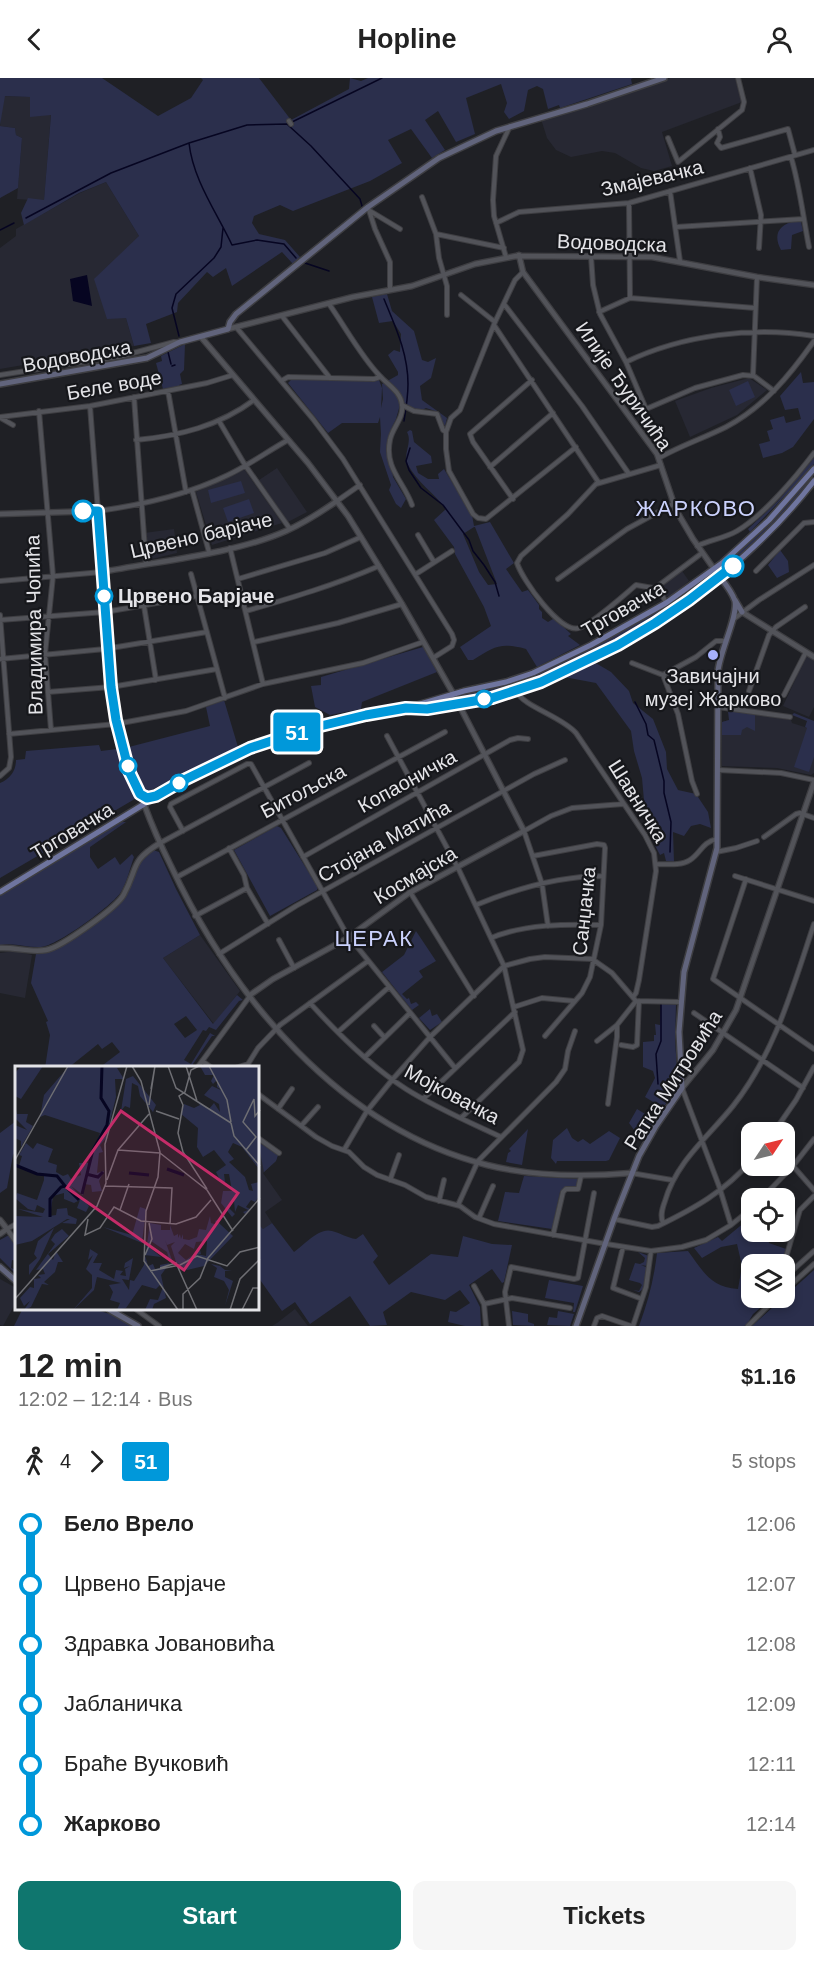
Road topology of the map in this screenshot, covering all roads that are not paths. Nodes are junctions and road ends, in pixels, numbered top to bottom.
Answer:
1 (664, 78) edge
2 (738, 78) edge
3 (510, 126) junction
4 (718, 129) junction
5 (668, 138) dead end
6 (814, 150) edge
7 (793, 156) junction
8 (750, 168) junction
9 (670, 191) junction
10 (422, 197) dead end
11 (628, 203) junction
12 (369, 209) junction
13 (803, 219) junction
14 (762, 222) junction
15 (496, 223) junction
16 (676, 227) junction
17 (400, 229) dead end
18 (436, 234) junction
19 (809, 247) dead end
20 (504, 248) junction
21 (759, 248) dead end
22 (527, 255) junction
23 (628, 255) junction
24 (518, 256) junction
25 (591, 256) junction
26 (506, 257) junction
27 (680, 261) junction
28 (522, 269) junction
29 (445, 276) junction
30 (757, 277) junction
31 (814, 285) edge
32 (390, 290) junction
33 (461, 296) dead end
34 (630, 298) junction
35 (329, 303) junction
36 (504, 304) junction
37 (755, 308) junction
38 (599, 312) junction
39 (447, 315) dead end
40 (282, 316) junction
41 (494, 324) junction
42 (237, 327) junction
43 (228, 329) junction
44 (754, 333) junction
45 (201, 337) junction
46 (814, 339) edge
47 (180, 342) junction
48 (155, 347) junction
49 (158, 354) junction
50 (626, 362) junction
51 (0, 375) edge
52 (232, 375) junction
53 (753, 375) junction
54 (380, 377) junction
55 (330, 378) junction
56 (531, 380) junction
57 (281, 381) junction
58 (0, 384) edge
59 (168, 391) junction
60 (774, 391) junction
61 (134, 397) junction
62 (254, 400) junction
63 (90, 406) junction
64 (404, 407) junction
65 (39, 411) junction
66 (553, 413) junction
67 (0, 417) edge
68 (219, 421) junction
69 (14, 425) dead end
70 (446, 432) junction
71 (175, 435) junction
72 (136, 440) junction
73 (288, 440) junction
74 (576, 447) junction
75 (814, 453) edge
76 (659, 458) junction
77 (245, 465) junction
78 (662, 465) junction
79 (490, 467) junction
80 (814, 469) edge
81 (629, 474) junction
82 (814, 482) edge
83 (599, 483) junction
84 (360, 485) junction
85 (192, 490) junction
86 (186, 492) junction
87 (513, 499) junction
88 (338, 501) junction
89 (141, 504) junction
90 (673, 504) junction
91 (412, 505) dead end
92 (98, 511) junction
93 (47, 513) junction
94 (0, 514) edge
95 (814, 522) edge
96 (290, 529) junction
97 (418, 535) dead end
98 (361, 537) junction
99 (697, 546) junction
100 (230, 548) junction
101 (452, 551) dead end
102 (208, 552) junction
103 (702, 553) junction
104 (434, 562) junction
105 (146, 564) junction
106 (814, 565) edge
107 (379, 566) junction
108 (714, 569) junction
109 (756, 571) dead end
110 (102, 572) junction
111 (191, 574) dead end
112 (416, 574) junction
113 (53, 576) junction
114 (720, 577) junction
115 (238, 579) junction
116 (558, 579) dead end
117 (0, 581) edge
118 (658, 586) junction
119 (196, 596) junction
120 (666, 603) junction
121 (737, 603) junction
122 (402, 604) junction
123 (752, 604) junction
124 (144, 606) junction
125 (805, 607) dead end
126 (246, 611) junction
127 (105, 612) junction
128 (742, 612) junction
129 (0, 615) edge
130 (48, 616) junction
131 (734, 618) junction
132 (0, 620) edge
133 (772, 631) junction
134 (207, 632) junction
135 (725, 641) junction
136 (150, 642) junction
137 (254, 642) junction
138 (423, 642) junction
139 (108, 649) junction
140 (806, 652) junction
141 (45, 654) junction
142 (814, 657) edge
143 (2, 658) edge
144 (433, 658) junction
145 (632, 663) dead end
146 (217, 669) junction
147 (663, 675) junction
148 (156, 680) junction
149 (262, 684) junction
150 (111, 687) junction
151 (516, 691) junction
152 (749, 691) dead end
153 (48, 692) junction
154 (454, 695) junction
155 (784, 695) dead end
156 (225, 698) junction
157 (458, 704) junction
158 (718, 707) junction
159 (406, 708) junction
160 (790, 717) dead end
161 (116, 724) junction
162 (51, 731) junction
163 (445, 732) dead end
164 (9, 734) junction
165 (387, 736) dead end
166 (528, 739) dead end
167 (484, 755) junction
168 (398, 757) junction
169 (566, 760) dead end
170 (309, 763) dead end
171 (718, 770) junction
172 (0, 776) edge
173 (814, 781) edge
174 (263, 787) junction
175 (137, 790) junction
176 (502, 792) junction
177 (417, 793) junction
178 (697, 794) dead end
179 (156, 796) junction
180 (144, 804) junction
181 (624, 804) junction
182 (803, 814) junction
183 (814, 818) edge
184 (282, 820) junction
185 (437, 829) junction
186 (183, 831) junction
187 (524, 831) junction
188 (764, 837) dead end
189 (717, 839) junction
190 (757, 841) dead end
191 (160, 843) junction
192 (229, 848) junction
193 (716, 852) junction
194 (533, 856) junction
195 (303, 857) junction
196 (656, 864) junction
197 (457, 867) junction
198 (603, 876) junction
199 (735, 876) dead end
200 (176, 877) junction
201 (746, 879) junction
202 (542, 884) junction
203 (247, 888) junction
204 (777, 889) junction
205 (0, 892) edge
206 (323, 892) junction
207 (410, 892) junction
208 (814, 901) edge
209 (476, 905) junction
210 (195, 916) junction
211 (268, 924) junction
212 (814, 924) edge
213 (601, 925) junction
214 (548, 926) junction
215 (349, 937) junction
216 (491, 938) junction
217 (279, 940) dead end
218 (0, 948) edge
219 (219, 954) junction
220 (593, 960) junction
221 (368, 961) junction
222 (504, 966) junction
223 (294, 968) junction
224 (389, 987) junction
225 (250, 995) junction
226 (474, 996) junction
227 (741, 998) junction
228 (636, 1000) junction
229 (574, 1001) junction
230 (681, 1002) junction
231 (310, 1003) junction
232 (515, 1009) junction
233 (410, 1013) junction
234 (694, 1013) dead end
235 (617, 1025) junction
236 (780, 1025) junction
237 (374, 1026) dead end
238 (277, 1028) junction
239 (576, 1031) dead end
240 (338, 1032) junction
241 (724, 1034) junction
242 (545, 1036) dead end
243 (384, 1037) junction
244 (430, 1037) junction
245 (597, 1041) dead end
246 (621, 1045) dead end
247 (814, 1049) edge
248 (365, 1058) junction
249 (762, 1059) junction
250 (202, 1061) junction
251 (198, 1066) edge
252 (209, 1066) edge
253 (248, 1066) edge
254 (814, 1067) edge
255 (455, 1068) junction
256 (392, 1080) junction
257 (682, 1088) junction
258 (803, 1088) junction
259 (292, 1089) dead end
260 (260, 1096) edge
261 (423, 1099) junction
262 (608, 1104) dead end
263 (318, 1107) dead end
264 (278, 1109) junction
265 (367, 1111) junction
266 (462, 1118) junction
267 (781, 1122) edge
268 (301, 1126) junction
269 (501, 1137) junction
270 (260, 1139) edge
271 (814, 1139) edge
272 (702, 1141) junction
273 (344, 1150) junction
274 (279, 1153) dead end
275 (399, 1155) dead end
276 (477, 1162) junction
277 (795, 1163) edge
278 (795, 1168) edge
279 (741, 1171) edge
280 (631, 1173) junction
281 (581, 1176) junction
282 (783, 1176) edge
283 (390, 1180) junction
284 (444, 1180) dead end
285 (672, 1180) junction
286 (493, 1186) dead end
287 (772, 1188) edge
288 (814, 1190) edge
289 (720, 1191) junction
290 (594, 1192) dead end
291 (814, 1197) edge
292 (439, 1201) junction
293 (458, 1205) junction
294 (741, 1217) edge
295 (479, 1218) junction
296 (614, 1219) junction
297 (0, 1220) edge
298 (663, 1223) junction
299 (15, 1224) edge
300 (731, 1225) junction
301 (6, 1229) junction
302 (0, 1234) edge
303 (553, 1235) junction
304 (585, 1240) junction
305 (15, 1241) edge
306 (605, 1244) junction
307 (624, 1247) junction
308 (651, 1251) junction
309 (814, 1251) edge
310 (809, 1256) junction
311 (814, 1263) edge
312 (0, 1267) edge
313 (15, 1280) edge
314 (795, 1281) edge
315 (474, 1286) dead end
316 (506, 1298) junction
317 (642, 1299) junction
318 (484, 1304) junction
319 (570, 1308) dead end
320 (767, 1308) edge
321 (112, 1311) edge
322 (138, 1311) edge
323 (138, 1326) edge
324 (159, 1326) edge
325 (486, 1326) edge
326 (508, 1326) edge
327 (576, 1326) edge
328 (594, 1326) edge
329 (632, 1326) edge
330 (748, 1326) edge

1 - 3 main road
2 - 4 street
3 - 12 main road
3 - 15 street
4 - 5 street
4 - 7 street
6 - 7 street, Змајевачка
7 - 8 street, Змајевачка
7 - 13 street
8 - 9 street, Змајевачка
8 - 14 street
9 - 11 street, Змајевачка
9 - 16 street
10 - 18 street
11 - 15 street, Змајевачка
11 - 23 street
12 - 17 street
12 - 32 street
12 - 43 main road
13 - 14 street
13 - 19 street
14 - 16 street
14 - 21 street
15 - 20 street
16 - 27 street
18 - 20 street
18 - 29 street
20 - 26 street
22 - 24 street, Водоводска
22 - 25 street, Водоводска
22 - 28 street
23 - 25 street, Водоводска
23 - 27 street, Водоводска
23 - 34 street
24 - 26 street, Водоводска
24 - 28 street, Илије Ђуричића
25 - 38 street
26 - 29 street, Водоводска
27 - 30 street, Водоводска
28 - 36 street
28 - 76 street, Илије Ђуричића
29 - 32 street, Водоводска
29 - 39 street
30 - 31 street, Водоводска
30 - 37 street
32 - 35 street, Водоводска
33 - 41 street
34 - 37 street
34 - 38 street
35 - 40 street, Водоводска
35 - 54 street
36 - 41 street
36 - 81 street
37 - 44 street
38 - 50 street
40 - 42 street, Водоводска
40 - 55 street
41 - 56 street
41 - 70 street
42 - 43 street, Водоводска
42 - 57 street
43 - 45 main road, Водоводска
44 - 46 street
44 - 50 street
44 - 53 street
45 - 47 main road, Водоводска
45 - 52 street
46 - 60 street
47 - 48 street, Водоводска
47 - 49 main road, Водоводска
48 - 49 street, Водоводска
48 - 51 street, Водоводска
49 - 58 main road, Водоводска
50 - 53 street
52 - 59 street, Беле воде
52 - 62 street
53 - 60 street
54 - 55 street
54 - 64 street
55 - 57 street
56 - 66 street
56 - 79 street
57 - 84 street
59 - 61 street, Беле воде
59 - 71 street
60 - 76 street
61 - 63 street, Беле воде
61 - 72 street
62 - 68 street
62 - 73 street
63 - 65 street, Беле воде
63 - 92 street
64 - 70 street
64 - 91 street
65 - 67 street, Беле воде
65 - 93 street, Владимира Чопића
66 - 74 street
66 - 79 street
67 - 69 street
68 - 71 street
68 - 77 street
70 - 87 street
71 - 72 street
71 - 86 street
72 - 89 street
73 - 77 street
73 - 88 street
74 - 83 street
74 - 87 street
75 - 99 street
76 - 78 street, Илије Ђуричића
77 - 85 street
77 - 96 street
78 - 81 street
78 - 90 street, Илије Ђуричића
79 - 87 street
80 - 108 main road, Трговачка
81 - 83 street
82 - 114 main road, Трговачка
83 - 118 street
84 - 88 street, Црвено барјаче
84 - 112 street
85 - 86 street
85 - 102 street
86 - 89 street
88 - 96 street, Црвено барјаче
88 - 98 street
89 - 92 street
89 - 105 street
90 - 99 street, Илије Ђуричића
90 - 116 street
92 - 93 street
92 - 110 street
93 - 94 street
93 - 113 street, Владимира Чопића
95 - 109 street
96 - 100 street, Црвено барјаче
97 - 104 street
98 - 107 street
98 - 115 street
99 - 103 street, Илије Ђуричића
100 - 102 street, Црвено барјаче
100 - 115 street
101 - 104 street
102 - 105 street, Црвено барјаче
103 - 108 street, Илије Ђуричића
103 - 118 street
104 - 112 street
105 - 110 street, Црвено барјаче
106 - 123 street
107 - 122 street
107 - 126 street
108 - 114 main road
108 - 120 main road, Трговачка
110 - 113 street, Црвено барјаче
110 - 127 street
111 - 119 street
112 - 144 street
113 - 117 street, Црвено барјаче
113 - 130 street, Владимира Чопића
114 - 121 main road
114 - 151 main road, Трговачка
115 - 126 street
118 - 120 street
119 - 124 street
119 - 134 street
120 - 154 main road, Трговачка
121 - 123 street
121 - 128 main road
121 - 131 main road
122 - 137 street
122 - 138 street
123 - 128 street
124 - 127 street
124 - 136 street
125 - 133 street
126 - 137 street
127 - 130 street
127 - 139 street
128 - 131 street
128 - 133 street
129 - 132 street
130 - 132 street
130 - 141 street, Владимира Чопића
131 - 135 main road
132 - 143 street
133 - 140 street
133 - 152 street
134 - 136 street
134 - 146 street
135 - 147 street
135 - 158 main road
136 - 139 street
136 - 148 street
137 - 149 street
138 - 144 street
138 - 149 street
139 - 141 street
139 - 150 street
140 - 142 street
140 - 155 street
141 - 143 street
141 - 153 street, Владимира Чопића
143 - 164 street
144 - 154 street
145 - 147 street
146 - 148 street
146 - 156 street
147 - 178 street
148 - 150 street
149 - 156 street
150 - 153 street
150 - 161 street
151 - 157 main road, Трговачка
151 - 181 street, Шавничка
153 - 162 street, Владимира Чопића
154 - 157 street
154 - 159 main road, Трговачка
156 - 161 street
157 - 159 main road, Трговачка
157 - 167 street
158 - 160 street
158 - 171 main road
159 - 179 main road, Трговачка
161 - 162 street
161 - 175 street
162 - 164 street
163 - 168 street, Битољска
164 - 172 street
165 - 168 street
166 - 167 street, Копаоничка
167 - 176 street
167 - 177 street, Копаоничка
168 - 177 street
168 - 184 street, Битољска
169 - 176 street, Стојана Матића
170 - 174 street
171 - 173 street
171 - 189 main road
173 - 182 street, Ратка Митровића
174 - 184 street
174 - 186 street
174 - 186 street
175 - 179 main road
175 - 180 street
176 - 185 street, Стојана Матића
176 - 187 street
177 - 185 street
177 - 195 street, Копаоничка
179 - 180 main road, Трговачка
180 - 191 street
180 - 205 main road, Трговачка
181 - 187 street, Космајска
181 - 196 street, Шавничка
182 - 183 street
182 - 188 street
182 - 204 street, Ратка Митровића
184 - 192 street, Битољска
184 - 195 street
185 - 197 street
185 - 206 street, Стојана Матића
186 - 191 street
187 - 194 street
187 - 197 street, Космајска
189 - 193 main road
189 - 196 street
190 - 193 street
191 - 200 street
191 - 218 street
192 - 200 street, Битољска
192 - 203 street
193 - 230 main road
194 - 198 street, Санџачка
194 - 202 street
195 - 206 street
196 - 228 street, Шавничка
197 - 207 street, Космајска
197 - 209 street
198 - 202 street
198 - 213 street, Санџачка
199 - 201 street
200 - 210 street
201 - 204 street
201 - 227 street
202 - 209 street
202 - 214 street
203 - 210 street
203 - 211 street
204 - 208 street
204 - 227 street, Ратка Митровића
206 - 211 street, Стојана Матића
206 - 215 street
207 - 215 street, Космајска
207 - 226 street
209 - 216 street
210 - 219 street
211 - 219 street, Стојана Матића
212 - 236 street
213 - 214 street
213 - 220 street, Санџачка
214 - 216 street
215 - 221 street
215 - 223 street, Космајска
216 - 222 street
217 - 223 street
219 - 225 street
220 - 222 street
220 - 228 street
220 - 229 street, Санџачка
221 - 224 street
221 - 231 street
222 - 226 street
222 - 232 street
223 - 225 street, Космајска
224 - 233 street
224 - 240 street
225 - 238 street
225 - 250 street, Космајска
226 - 244 street
227 - 236 street
227 - 241 street, Ратка Митровића
228 - 230 street
228 - 235 street, Шавничка
228 - 246 street, Шавничка
229 - 232 street
229 - 242 street, Санџачка
230 - 257 main road
231 - 238 street
231 - 240 street, Мојковачка
232 - 255 street
232 - 266 street
233 - 243 street
233 - 244 street
234 - 241 street
235 - 245 street, Шавничка
235 - 262 street
236 - 247 street
236 - 249 street
237 - 243 street
238 - 253 street
238 - 265 street
239 - 269 street
240 - 248 street, Мојковачка
241 - 249 street
241 - 257 street, Ратка Митровића
243 - 248 street
244 - 255 street
244 - 256 street
248 - 256 street, Мојковачка
249 - 258 street
249 - 272 street
250 - 251 street, Космајска
250 - 252 street
254 - 258 street
255 - 261 street
256 - 261 street, Мојковачка
256 - 265 street
257 - 272 street
257 - 280 main road, Ратка Митровића
258 - 267 street
259 - 264 street
260 - 264 street
261 - 266 street, Мојковачка
263 - 268 street
264 - 268 street
265 - 273 street
265 - 276 street
266 - 269 street, Мојковачка
268 - 273 street
269 - 276 street
270 - 274 street
271 - 277 street
272 - 285 street
272 - 289 street
273 - 283 street
275 - 283 street
276 - 281 street
276 - 293 street
278 - 288 street
279 - 289 street
280 - 281 street
280 - 285 street
280 - 296 main road, Ратка Митровића
281 - 303 street
282 - 287 street
283 - 292 street
284 - 292 street
285 - 298 street
286 - 295 street
289 - 298 street
289 - 300 street
290 - 304 street
291 - 310 street
292 - 293 street
293 - 295 street
294 - 300 street
295 - 303 street
296 - 298 street
296 - 306 main road, Ратка Митровића
297 - 301 street
299 - 301 street
300 - 308 street
301 - 302 street
301 - 305 street
303 - 304 street
304 - 306 street
304 - 316 street
306 - 307 street
306 - 327 main road, Ратка Митровића
307 - 308 street
307 - 317 street
308 - 317 street
309 - 310 street
310 - 311 street
311 - 314 street
312 - 313 main road
315 - 318 street
316 - 318 street
316 - 319 street
316 - 326 street
317 - 329 street
318 - 325 street
320 - 330 street
321 - 323 main road
322 - 324 street
328 - 329 street

